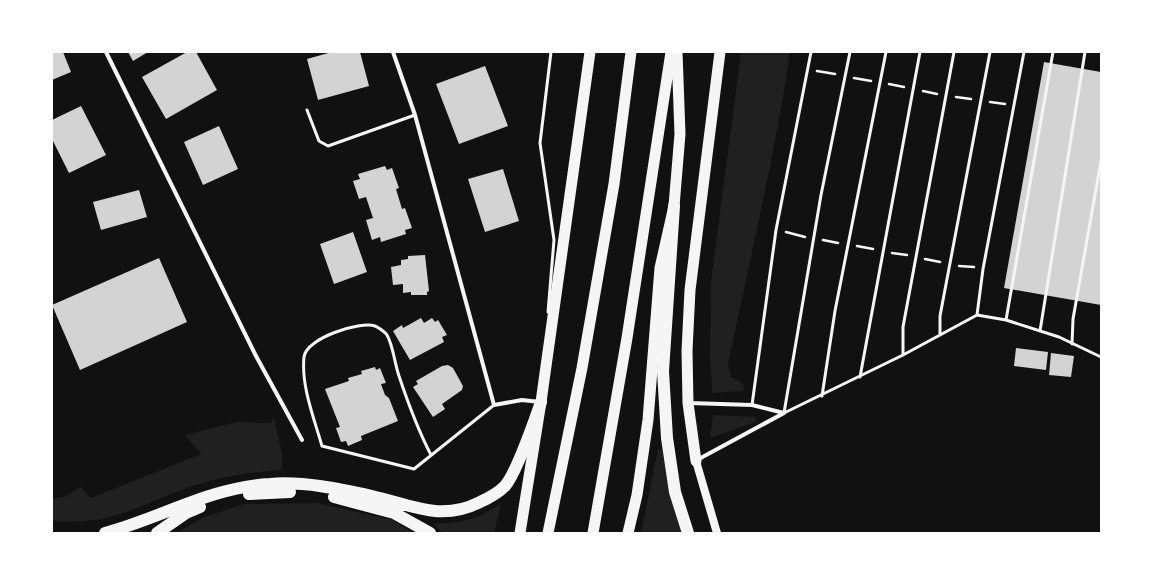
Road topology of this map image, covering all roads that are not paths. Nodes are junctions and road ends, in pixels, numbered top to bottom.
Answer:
1 (106, 52) edge
2 (393, 52) edge
3 (551, 52) edge
4 (592, 52) edge
5 (631, 52) edge
6 (671, 52) edge
7 (677, 52) edge
8 (720, 52) edge
9 (811, 52) edge
10 (850, 52) edge
11 (886, 52) edge
12 (920, 52) edge
13 (954, 52) edge
14 (990, 52) edge
15 (1024, 52) edge
16 (1053, 52) edge
17 (1085, 52) edge
18 (307, 110) dead end
19 (415, 115) junction
20 (1101, 161) edge
21 (674, 206) junction
22 (977, 315) junction
23 (1006, 320) junction
24 (1040, 331) junction
25 (940, 335) junction
26 (1072, 344) junction
27 (903, 355) junction
28 (1101, 357) edge
29 (860, 377) junction
30 (822, 396) junction
31 (541, 402) junction
32 (688, 403) junction
33 (494, 405) junction
34 (752, 405) junction
35 (784, 413) junction
36 (302, 440) dead end
37 (431, 455) junction
38 (696, 461) junction
39 (105, 533) edge
40 (157, 533) edge
41 (430, 533) edge
42 (520, 533) edge
43 (548, 533) edge
44 (593, 533) edge
45 (628, 533) edge
46 (688, 533) edge
47 (717, 533) edge

1 - 36 street
2 - 19 street
3 - 31 lane
4 - 31 highway
5 - 43 highway
6 - 44 highway
7 - 21 highway
8 - 32 highway
9 - 34 lane
10 - 35 lane
11 - 30 lane
12 - 29 lane
13 - 27 lane
14 - 25 lane
15 - 22 lane
16 - 23 lane
17 - 24 lane
18 - 19 lane
19 - 33 street
20 - 26 lane
21 - 45 highway
21 - 46 highway
22 - 23 lane
22 - 25 lane
23 - 24 lane
24 - 26 lane
25 - 27 lane
26 - 28 lane
27 - 29 lane
29 - 30 lane
30 - 35 lane
31 - 33 street
31 - 39 highway
31 - 42 highway
32 - 34 street
32 - 38 highway
33 - 37 lane
34 - 35 street
35 - 38 street
37 - 37 lane
38 - 47 main road
40 - 41 highway

